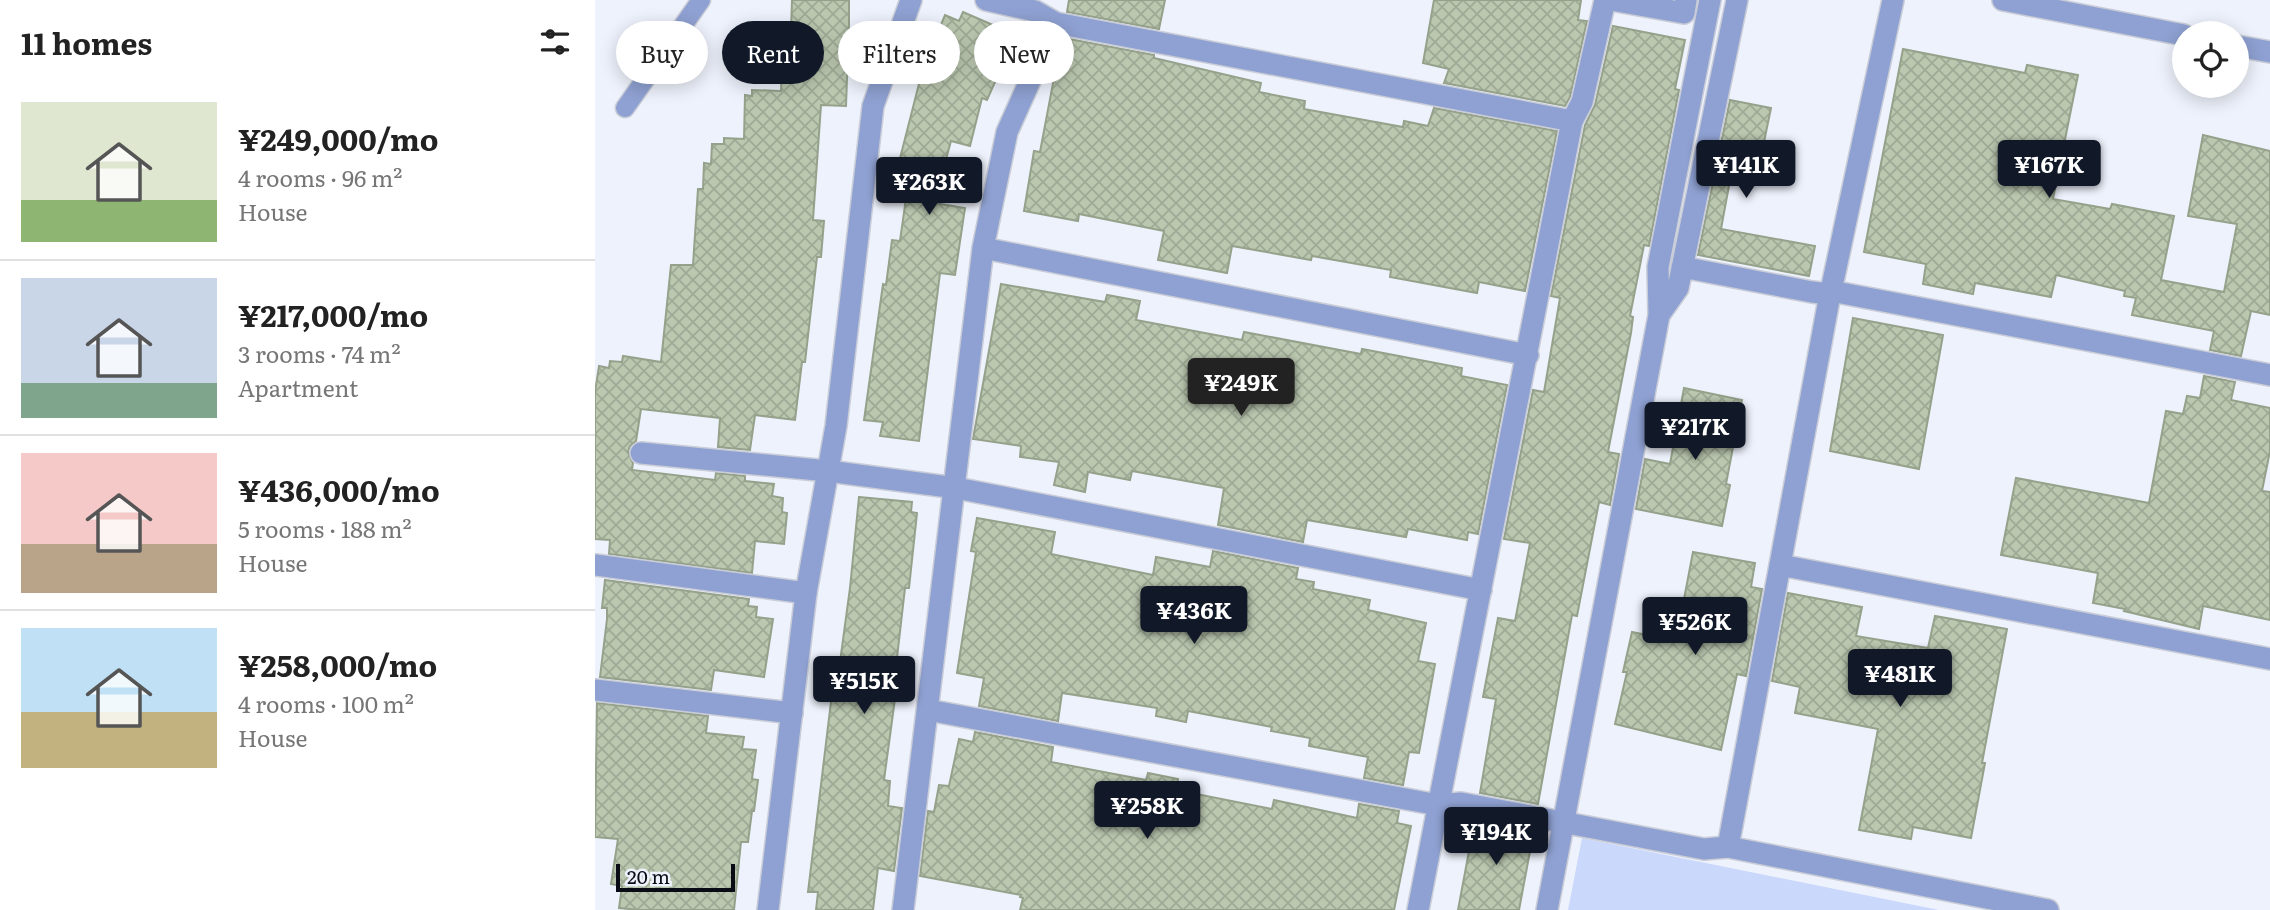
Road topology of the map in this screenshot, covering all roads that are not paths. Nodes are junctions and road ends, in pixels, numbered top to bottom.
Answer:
1 (701, 0) edge
2 (911, 0) edge
3 (986, 0) edge
4 (1605, 0) edge
5 (1611, 0) edge
6 (1686, 0) edge
7 (1737, 0) edge
8 (1893, 0) edge
9 (2003, 0) edge
10 (1709, 3) edge
11 (1052, 21) edge
12 (1074, 26) edge
13 (2172, 33) edge
14 (2249, 48) edge
15 (2270, 52) edge
16 (1029, 84) edge
17 (625, 108) dead end
18 (1572, 121) junction
19 (983, 248) junction
20 (1682, 267) junction
21 (1831, 293) junction
22 (1659, 316) junction
23 (1528, 355) junction
24 (2270, 375) edge
25 (641, 453) dead end
26 (828, 471) junction
27 (956, 488) junction
28 (595, 565) edge
29 (1780, 565) junction
30 (1481, 590) junction
31 (806, 593) junction
32 (2270, 659) edge
33 (595, 690) edge
34 (928, 710) junction
35 (792, 713) junction
36 (1438, 805) junction
37 (1563, 823) junction
38 (1728, 847) junction
39 (768, 910) edge
40 (903, 910) edge
41 (1418, 910) edge
42 (1547, 910) edge
43 (2048, 910) edge

1 - 17 lane
2 - 26 street
3 - 11 street
4 - 18 street
5 - 6 street
7 - 20 street
8 - 21 street
9 - 13 street
10 - 22 street
12 - 18 street
14 - 15 street
16 - 19 street
18 - 23 street
19 - 23 street
19 - 27 street
20 - 21 street
20 - 22 street
21 - 24 street
21 - 29 street
22 - 37 street
23 - 30 street
25 - 26 street
26 - 27 street
26 - 31 street
27 - 30 street
27 - 34 street
28 - 31 street
29 - 32 street
29 - 38 street
30 - 36 street
31 - 35 street
33 - 35 street
34 - 36 street
34 - 40 street
35 - 39 street
36 - 37 street
36 - 41 street
37 - 38 street
37 - 42 street
38 - 43 street

